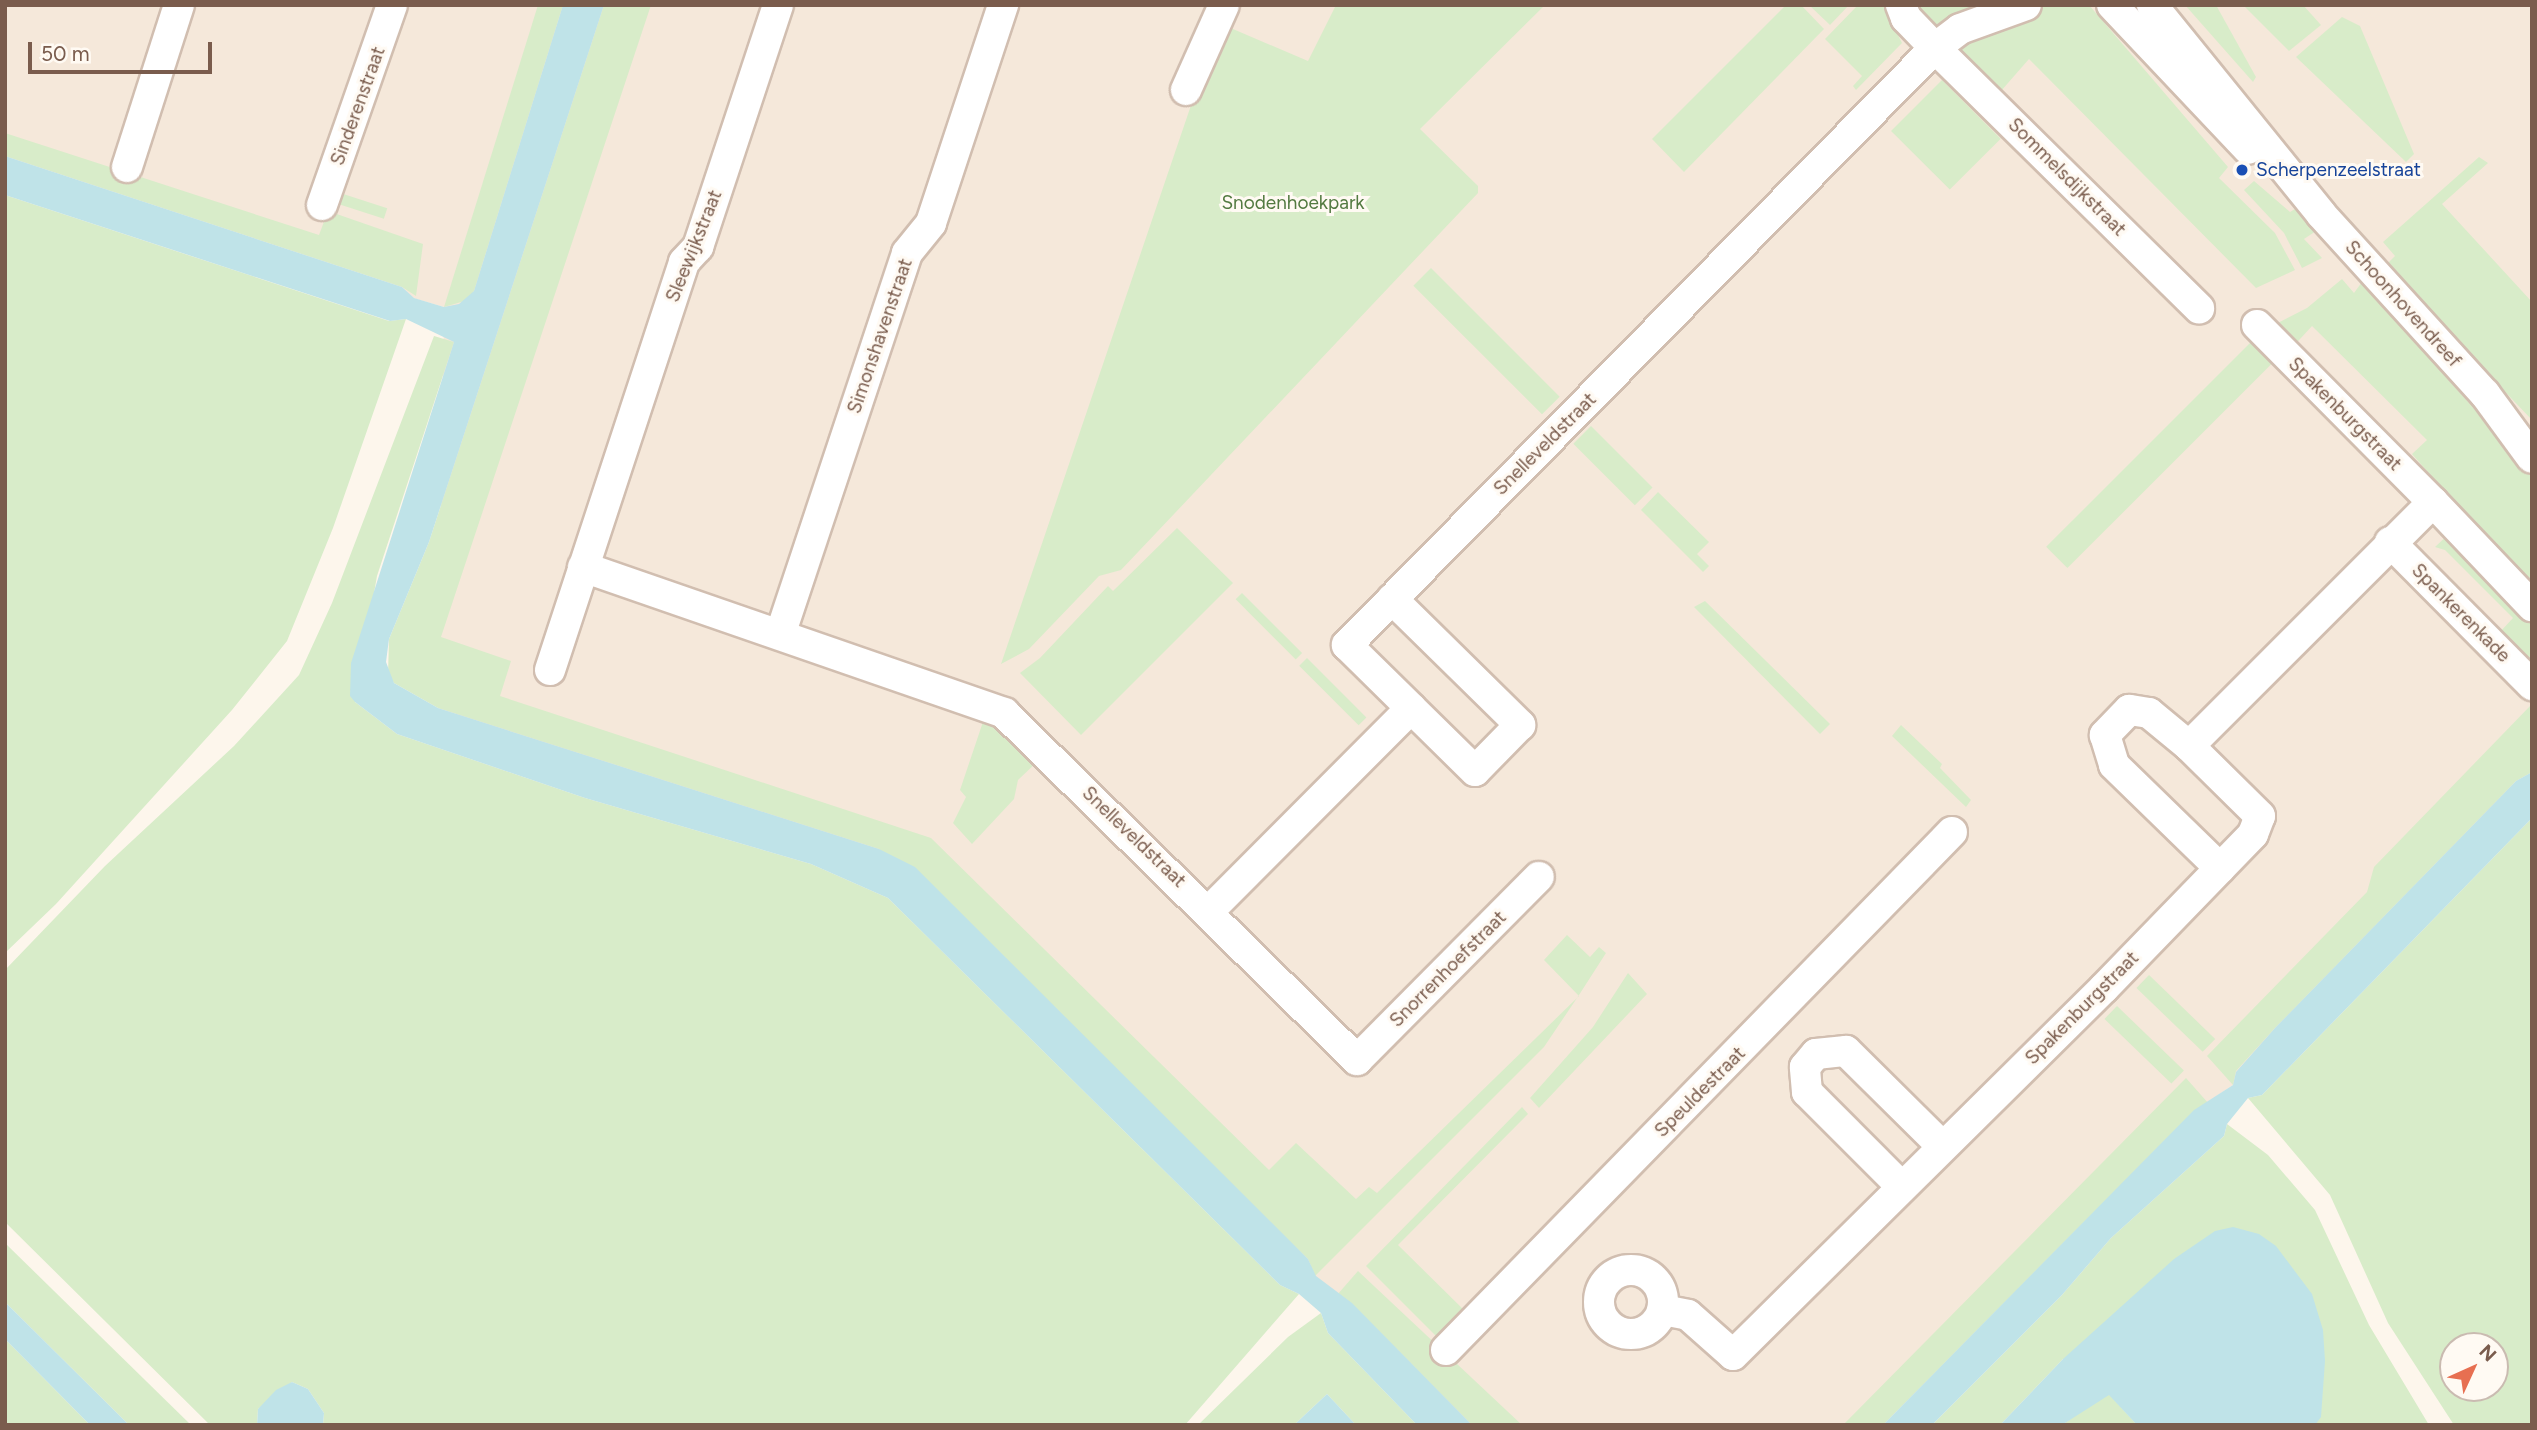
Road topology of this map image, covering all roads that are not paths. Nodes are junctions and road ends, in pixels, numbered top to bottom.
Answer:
1 (179, 5) edge
2 (392, 5) edge
3 (778, 5) edge
4 (1003, 5) edge
5 (1224, 5) edge
6 (1901, 5) edge
7 (2026, 5) edge
8 (2112, 5) edge
9 (2152, 5) edge
10 (1935, 48) junction
11 (1186, 90) dead end
12 (127, 167) dead end
13 (322, 205) dead end
14 (2321, 214) junction
15 (2199, 308) dead end
16 (2257, 325) dead end
17 (2485, 394) junction
18 (2532, 436) edge
19 (2532, 458) edge
20 (2433, 502) junction
21 (2390, 542) junction
22 (594, 571) junction
23 (1392, 599) junction
24 (2532, 606) edge
25 (780, 632) junction
26 (550, 670) dead end
27 (2532, 685) edge
28 (1411, 708) junction
29 (2189, 746) junction
30 (1952, 832) dead end
31 (2220, 868) junction
32 (1539, 877) dead end
33 (1209, 911) junction
34 (1357, 1060) joint
35 (1941, 1145) junction
36 (1900, 1186) junction
37 (1663, 1310) dead end
38 (1446, 1350) dead end

1 - 12 street
2 - 13 street, Sinderenstraat
3 - 22 street, Sleewijkstraat
4 - 25 street, Simonshavenstraat
5 - 11 street
6 - 10 street, Sommelsdijkstraat
7 - 10 street, Snelleveldstraat
8 - 14 street, Schoonhovendreef
9 - 14 street, Schoonhovendreef
10 - 15 street, Sommelsdijkstraat
10 - 23 street, Snelleveldstraat
14 - 17 street, Schoonhovendreef
16 - 20 street, Spakenburgstraat
17 - 18 street, Schoonhovendreef
17 - 19 street, Schoonhovendreef
20 - 21 street
20 - 24 street, Spakenburgstraat
21 - 27 street, Spankerenkade
21 - 29 street
22 - 25 street
22 - 26 street, Sleewijkstraat
23 - 28 street, Snelleveldstraat
23 - 28 street
25 - 33 street, Snelleveldstraat
28 - 33 street
29 - 31 street, Spakenburgstraat
29 - 31 street, Spakenburgstraat
30 - 38 street, Speuldestraat
31 - 35 street, Spakenburgstraat
32 - 34 street, Snorrenhoefstraat
33 - 34 street, Snelleveldstraat
35 - 36 street, Spakenburgstraat
35 - 36 street
36 - 37 street, Spakenburgstraat

